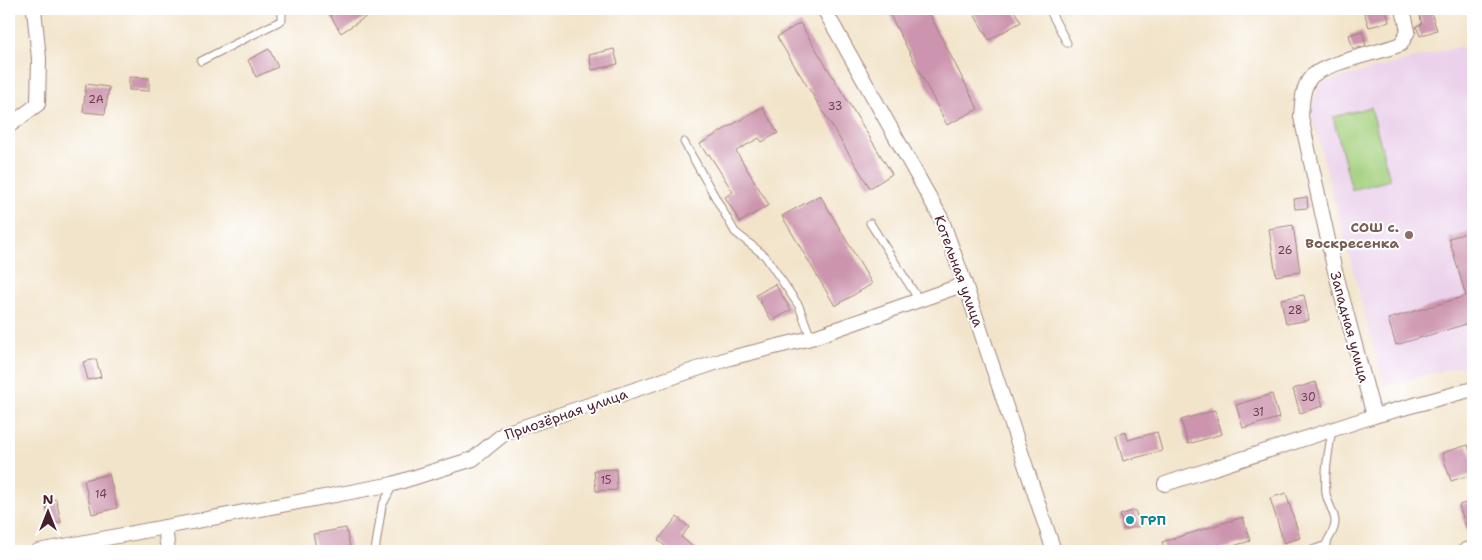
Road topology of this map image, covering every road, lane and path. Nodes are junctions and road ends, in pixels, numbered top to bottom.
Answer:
1 (34, 9) edge
2 (282, 9) edge
3 (824, 9) edge
4 (1048, 9) edge
5 (1403, 9) edge
6 (1067, 43) dead end
7 (201, 61) dead end
8 (9, 126) edge
9 (684, 142) dead end
10 (870, 223) dead end
11 (965, 284) junction
12 (919, 300) junction
13 (811, 338) junction
14 (1473, 389) edge
15 (1374, 416) junction
16 (1332, 430) junction
17 (393, 484) junction
18 (1166, 484) dead end
19 (165, 527) junction
20 (1473, 545) edge
21 (1324, 549) edge
22 (44, 551) edge
23 (168, 551) edge
24 (375, 551) edge
25 (1054, 551) edge
26 (1309, 551) edge
27 (1460, 551) edge

1 - 8 street
2 - 7 lane
3 - 11 street, Котельная улица
4 - 6 lane
5 - 15 street, Западная улица
9 - 13 lane
10 - 12 lane
11 - 12 street, Приозёрная улица
11 - 25 street, Котельная улица
12 - 13 street, Приозёрная улица
13 - 17 street, Приозёрная улица
14 - 15 street
15 - 16 street
16 - 18 street
16 - 21 lane
17 - 19 street, Приозёрная улица
17 - 24 lane
19 - 22 street, Приозёрная улица
19 - 23 street
20 - 27 lane
21 - 26 lane

